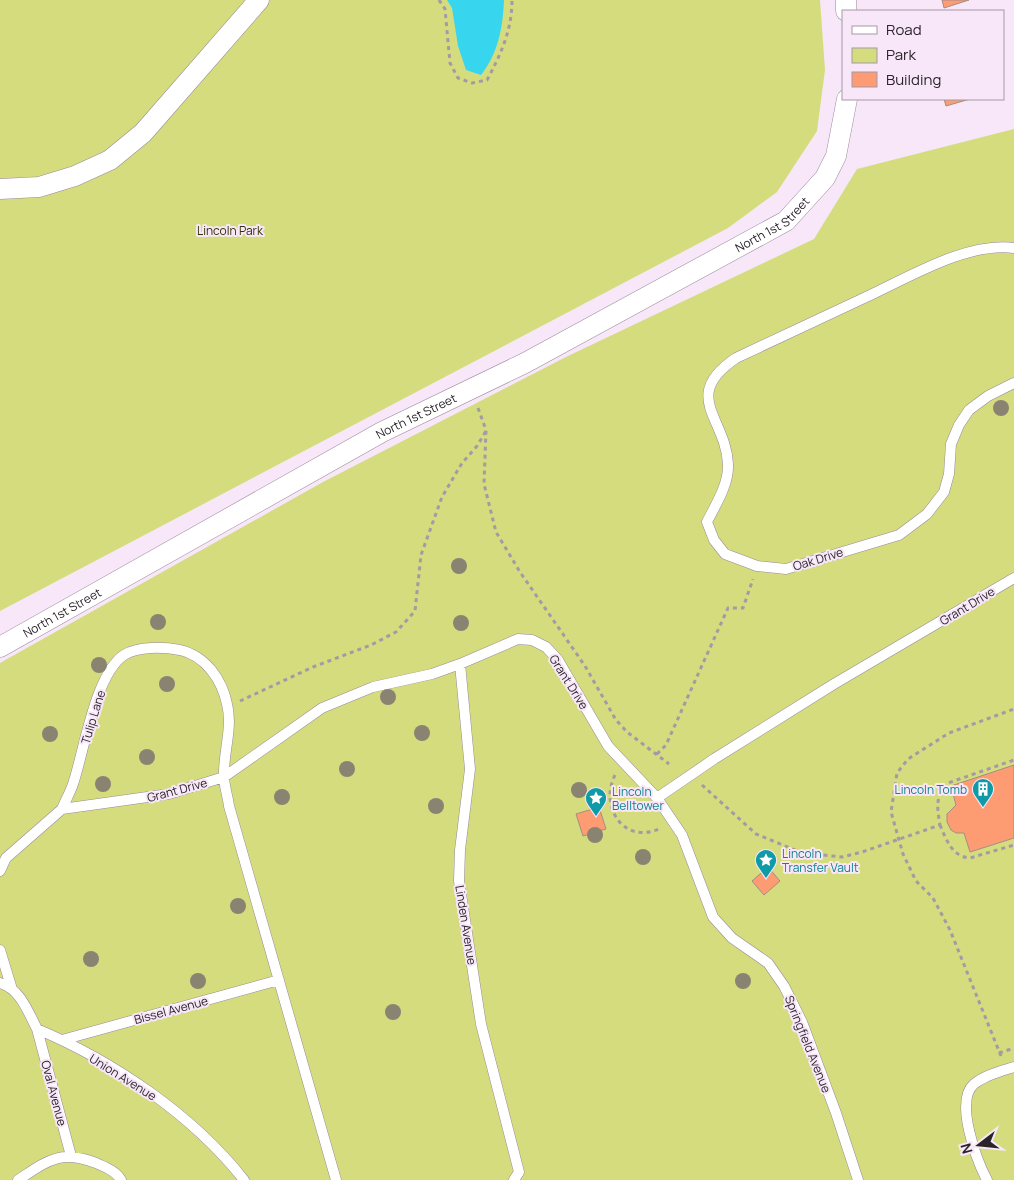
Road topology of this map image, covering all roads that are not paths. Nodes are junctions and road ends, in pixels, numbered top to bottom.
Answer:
1 (259, 0) edge
2 (847, 100) edge
3 (0, 189) edge
4 (1014, 248) edge
5 (1014, 384) edge
6 (1014, 578) edge
7 (0, 647) edge
8 (460, 664) junction
9 (224, 777) junction
10 (657, 798) junction
11 (62, 809) junction
12 (3, 857) edge
13 (0, 871) edge
14 (0, 950) edge
15 (279, 980) junction
16 (0, 983) edge
17 (11, 986) junction
18 (37, 1029) junction
19 (62, 1040) junction
20 (1014, 1067) edge
21 (71, 1156) junction
22 (18, 1180) edge
23 (121, 1180) edge
24 (244, 1180) edge
25 (336, 1180) edge
26 (514, 1180) edge
27 (858, 1180) edge
28 (987, 1180) edge

1 - 3 street
2 - 7 street, North 1st Street
4 - 5 lane, Oak Drive
6 - 10 lane, Grant Drive
8 - 9 lane, Grant Drive
8 - 10 lane, Grant Drive
8 - 26 lane, Linden Avenue
9 - 11 lane, Grant Drive
9 - 11 lane, Tulip Lane
9 - 15 lane
10 - 27 lane, Springfield Avenue
11 - 12 lane
12 - 13 lane
14 - 17 lane
15 - 19 lane, Bissel Avenue
15 - 25 lane
16 - 17 lane
17 - 18 lane
18 - 19 lane, Union Avenue
18 - 21 lane, Oval Avenue
19 - 24 lane, Union Avenue
20 - 28 lane
21 - 22 lane
21 - 23 lane

